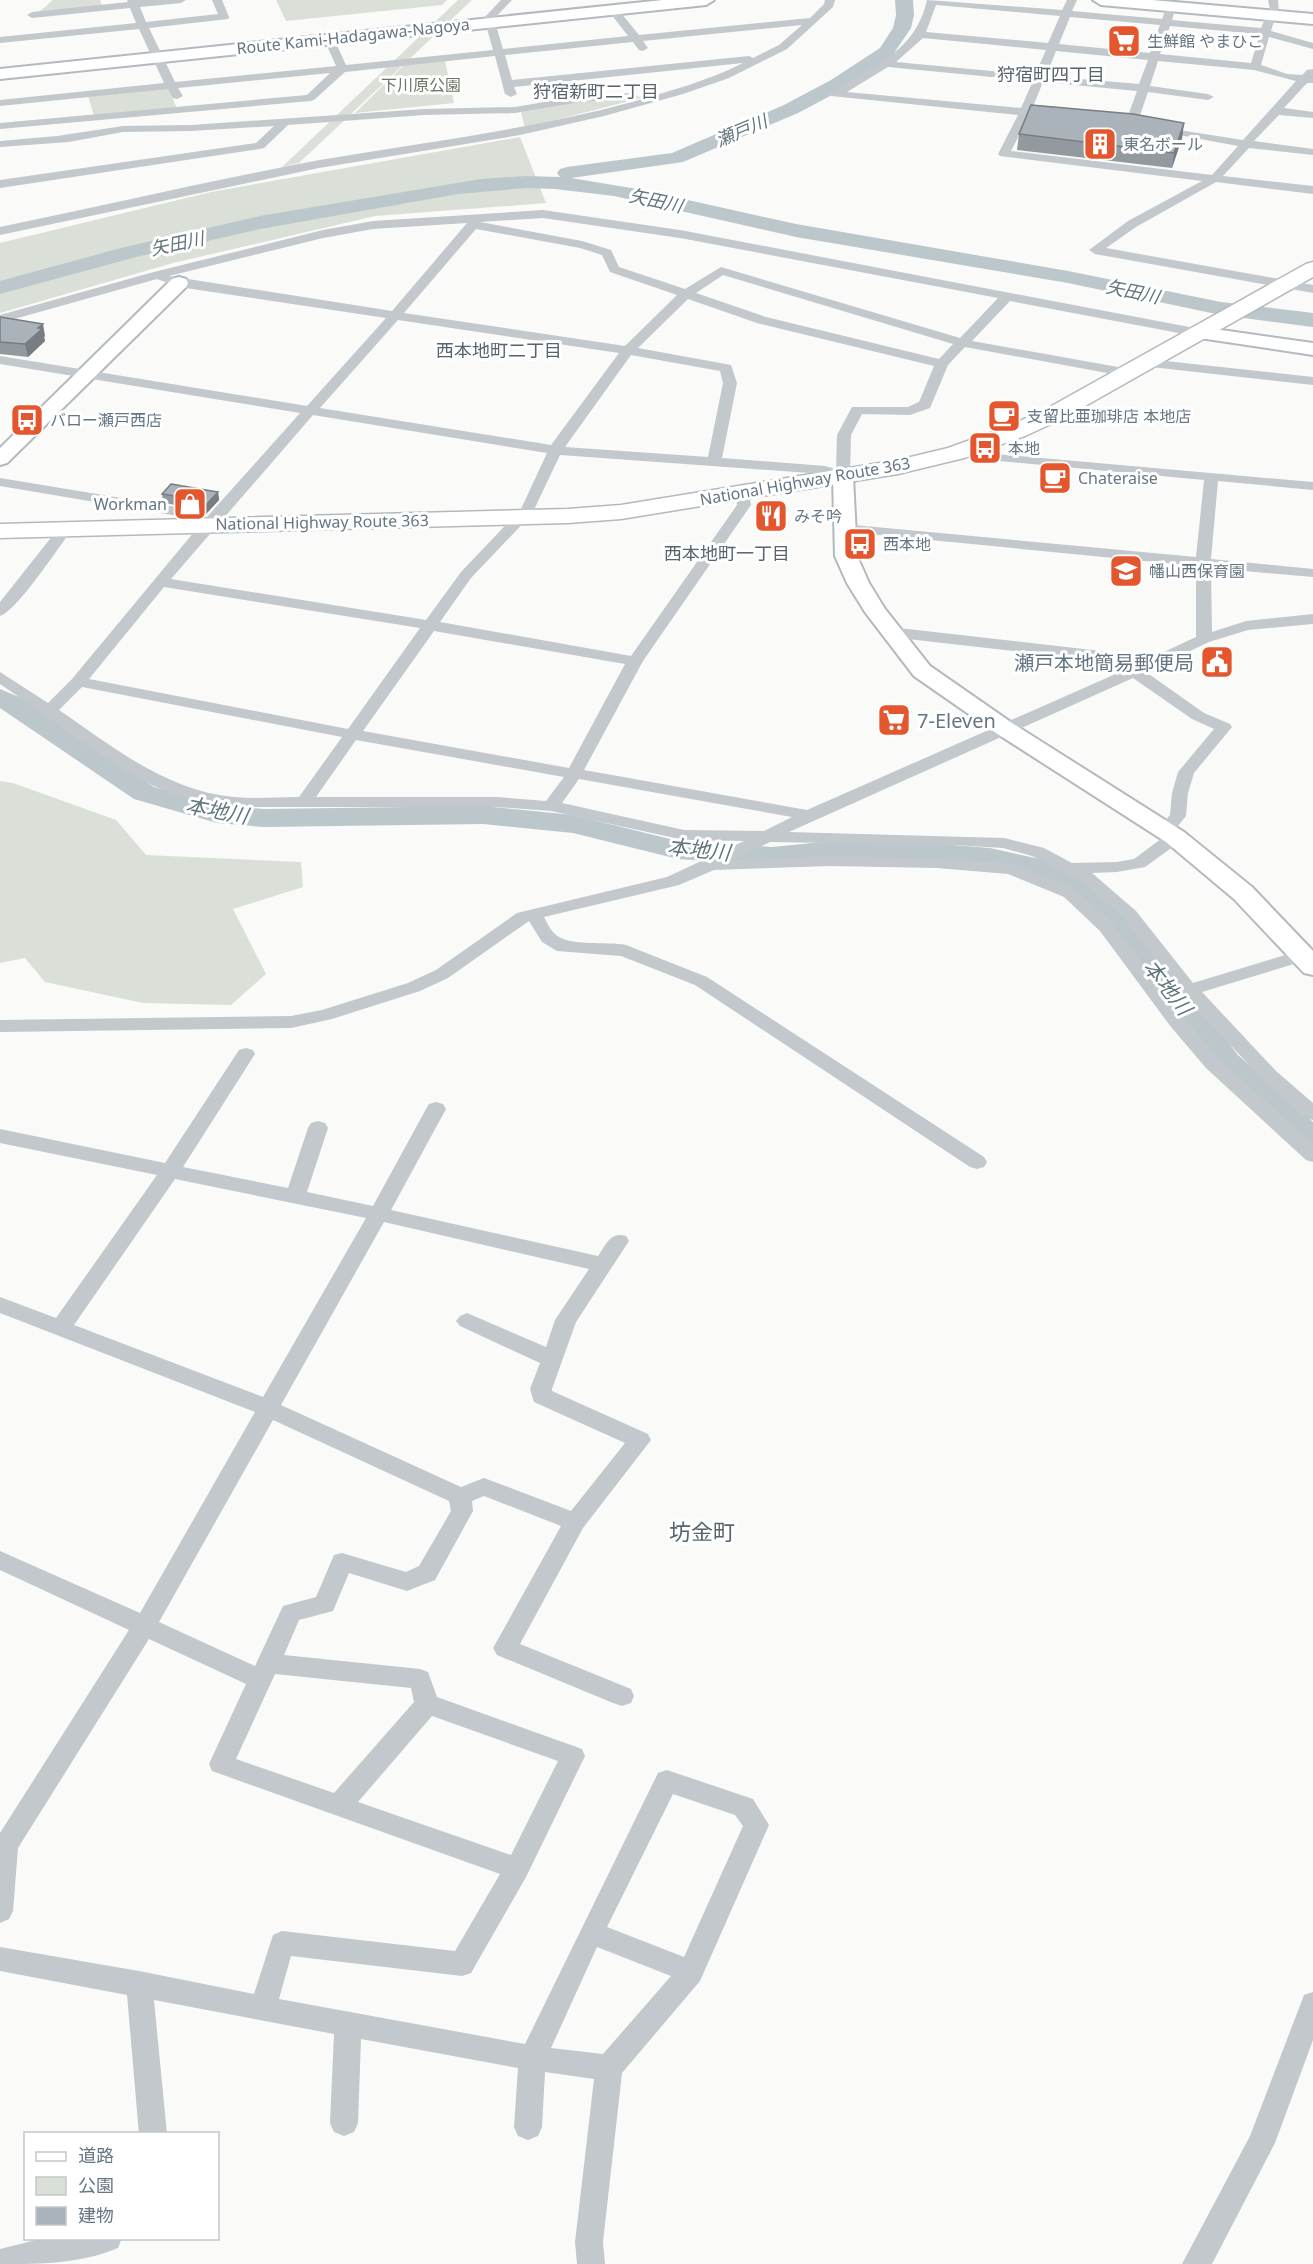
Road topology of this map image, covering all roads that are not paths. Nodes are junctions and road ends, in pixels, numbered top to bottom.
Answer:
1 (50, 0) edge
2 (181, 0) edge
3 (217, 0) edge
4 (507, 0) edge
5 (665, 0) edge
6 (706, 0) edge
7 (831, 0) edge
8 (1072, 0) edge
9 (1101, 0) edge
10 (1147, 0) edge
11 (932, 1) edge
12 (133, 2) edge
13 (1172, 3) edge
14 (1273, 9) edge
15 (613, 10) junction
16 (1066, 13) junction
17 (1313, 17) edge
18 (489, 20) junction
19 (813, 21) junction
20 (1166, 22) junction
21 (22, 26) junction
22 (144, 26) junction
23 (1266, 33) junction
24 (919, 34) junction
25 (329, 39) junction
26 (0, 40) edge
27 (636, 40) junction
28 (1313, 46) edge
29 (1052, 47) junction
30 (499, 54) junction
31 (155, 55) junction
32 (1154, 55) junction
33 (763, 57) junction
34 (885, 64) junction
35 (1255, 67) junction
36 (342, 68) junction
37 (656, 68) junction
38 (0, 71) edge
39 (1310, 76) edge
40 (1038, 78) junction
41 (507, 84) junction
42 (173, 86) junction
43 (1143, 88) junction
44 (666, 94) junction
45 (1208, 97) dead end
46 (0, 103) edge
47 (514, 105) junction
48 (183, 110) junction
49 (1276, 111) junction
50 (1025, 112) junction
51 (1313, 115) edge
52 (1072, 117) edge
53 (285, 121) junction
54 (0, 126) edge
55 (520, 132) junction
56 (0, 144) edge
57 (1248, 144) junction
58 (1313, 152) edge
59 (203, 155) junction
60 (1215, 178) junction
61 (0, 184) edge
62 (1313, 190) edge
63 (474, 221) junction
64 (0, 231) edge
65 (1313, 268) edge
66 (154, 276) junction
67 (179, 283) junction
68 (1284, 284) junction
69 (1313, 289) edge
70 (684, 295) junction
71 (1006, 297) junction
72 (396, 314) junction
73 (0, 319) edge
74 (1203, 331) junction
75 (963, 342) junction
76 (1313, 349) edge
77 (628, 350) junction
78 (0, 360) edge
79 (942, 363) junction
80 (1138, 368) junction
81 (87, 374) junction
82 (1313, 381) edge
83 (310, 409) junction
84 (555, 450) junction
85 (956, 453) junction
86 (0, 459) edge
87 (714, 461) junction
88 (843, 477) junction
89 (1211, 477) junction
90 (0, 482) edge
91 (1313, 486) edge
92 (743, 492) junction
93 (521, 517) junction
94 (208, 525) junction
95 (66, 528) junction
96 (843, 528) junction
97 (0, 531) edge
98 (1203, 563) junction
99 (1313, 573) edge
100 (160, 582) junction
101 (0, 611) edge
102 (1313, 619) edge
103 (429, 625) junction
104 (890, 632) junction
105 (1203, 639) junction
106 (635, 661) junction
107 (1156, 662) junction
108 (1134, 672) junction
109 (0, 677) edge
110 (78, 682) junction
111 (50, 710) junction
112 (1004, 728) junction
113 (351, 734) junction
114 (574, 774) junction
115 (303, 803) junction
116 (551, 806) junction
117 (809, 815) junction
118 (1170, 834) junction
119 (768, 836) junction
120 (709, 866) junction
121 (1071, 868) junction
122 (1044, 881) junction
123 (533, 914) junction
124 (1307, 961) edge
125 (1189, 990) junction
126 (0, 1026) edge
127 (246, 1054) dead end
128 (436, 1109) dead end
129 (1313, 1113) edge
130 (318, 1128) dead end
131 (0, 1136) edge
132 (1313, 1155) edge
133 (977, 1162) dead end
134 (170, 1171) junction
135 (295, 1197) junction
136 (379, 1214) junction
137 (619, 1241) dead end
138 (604, 1264) junction
139 (0, 1305) edge
140 (467, 1321) dead end
141 (61, 1328) junction
142 (552, 1359) junction
143 (268, 1408) junction
144 (460, 1496) junction
145 (575, 1522) junction
146 (0, 1560) edge
147 (145, 1625) junction
148 (264, 1671) junction
149 (622, 1696) dead end
150 (427, 1704) junction
151 (339, 1806) junction
152 (3, 1844) edge
153 (517, 1869) junction
154 (0, 1911) edge
155 (591, 1933) junction
156 (0, 1959) edge
157 (692, 1972) junction
158 (139, 1983) junction
159 (1313, 2004) edge
160 (263, 2009) junction
161 (348, 2024) junction
162 (532, 2058) junction
163 (609, 2068) junction
164 (344, 2123) dead end
165 (528, 2127) dead end
166 (153, 2132) edge
167 (99, 2240) edge
168 (0, 2263) edge
169 (591, 2264) edge
170 (1196, 2264) edge

1 - 21 street
2 - 12 street
3 - 22 street
4 - 18 street
5 - 18 main road, Route Kami-Hadagawa-Nagoya
6 - 15 main road, Route Kami-Hadagawa-Nagoya
7 - 19 street
8 - 16 street
9 - 13 main road
10 - 13 main road
11 - 16 street
11 - 24 street
12 - 21 street
12 - 22 street
13 - 14 main road
13 - 20 street
14 - 17 main road
14 - 23 street
15 - 18 main road, Route Kami-Hadagawa-Nagoya
15 - 27 street
16 - 20 street
16 - 29 street
18 - 25 main road, Route Kami-Hadagawa-Nagoya
18 - 30 street
18 - 31 main road, Route Kami-Hadagawa-Nagoya
19 - 27 street
19 - 33 street
20 - 23 street
20 - 32 street
21 - 22 street
21 - 26 street
22 - 31 street
23 - 28 street
23 - 35 street
24 - 29 street
24 - 34 street
25 - 31 main road, Route Kami-Hadagawa-Nagoya
25 - 36 street
27 - 30 street
27 - 37 street
29 - 32 street
29 - 40 street
30 - 36 street
30 - 41 street
31 - 38 main road, Route Kami-Hadagawa-Nagoya
31 - 42 street
32 - 35 street
32 - 43 street
33 - 37 street
33 - 44 street
34 - 40 street
34 - 50 street
35 - 39 street
36 - 42 street
36 - 48 street
37 - 41 street
39 - 49 street
40 - 43 street
40 - 50 street
41 - 47 street
42 - 46 street
42 - 48 street
43 - 45 street
43 - 57 street
44 - 47 street
44 - 55 street
47 - 53 street
47 - 55 street
48 - 54 street
48 - 59 street
49 - 51 street
49 - 57 street
50 - 52 street
50 - 60 street
53 - 59 street
53 - 59 street
55 - 59 street
56 - 59 street
57 - 58 street
57 - 60 street
59 - 61 street
59 - 64 street
60 - 62 street
60 - 68 street
63 - 66 street
63 - 70 street
63 - 71 street
63 - 72 street
65 - 68 highway, National Highway Route 363
66 - 67 street
66 - 73 street
67 - 72 street
67 - 81 main road
68 - 69 street
68 - 74 highway, National Highway Route 363
70 - 75 street
70 - 77 street
70 - 79 street
71 - 74 street
71 - 75 street
72 - 77 street
72 - 83 street
74 - 76 main road
74 - 80 highway, National Highway Route 363
75 - 79 street
75 - 80 street
77 - 84 street
77 - 87 street
78 - 81 street
79 - 88 street
80 - 82 street
80 - 85 highway, National Highway Route 363
81 - 83 street
81 - 86 main road
83 - 84 street
83 - 94 street
84 - 87 street
84 - 93 street
85 - 88 highway, National Highway Route 363
85 - 89 street
87 - 88 street
88 - 92 highway, National Highway Route 363
88 - 96 main road
89 - 91 street
89 - 98 street
90 - 94 street
92 - 93 highway, National Highway Route 363
92 - 106 street
93 - 94 highway, National Highway Route 363
93 - 103 street
94 - 95 highway, National Highway Route 363
94 - 100 street
95 - 97 highway, National Highway Route 363
95 - 101 street
96 - 98 street
96 - 104 main road
98 - 99 street
98 - 105 street
100 - 103 street
100 - 110 street
102 - 105 street
103 - 106 street
103 - 113 street
104 - 107 street
104 - 112 main road
105 - 107 street
106 - 114 street
107 - 108 street
108 - 112 street
108 - 118 street
109 - 111 street
110 - 111 street
110 - 113 street
111 - 115 street
112 - 117 street
112 - 118 main road
113 - 114 street
113 - 115 street
114 - 116 street
114 - 117 street
115 - 116 street
116 - 119 street
117 - 119 street
118 - 121 street
118 - 124 main road
119 - 120 street
119 - 121 street
120 - 122 street
120 - 123 street
121 - 122 street
121 - 125 street
122 - 132 street
123 - 126 street
123 - 133 street
124 - 125 street
125 - 129 street
127 - 134 street
128 - 136 street
130 - 135 street
131 - 134 street
134 - 135 street
134 - 141 street
135 - 136 street
136 - 138 street
136 - 143 street
137 - 138 street
138 - 142 street
139 - 141 street
140 - 142 street
141 - 143 street
142 - 145 street
143 - 144 street
143 - 147 street
144 - 145 street
144 - 148 street
145 - 149 street
146 - 147 street
147 - 148 street
147 - 152 street
148 - 150 street
148 - 151 street
150 - 151 street
150 - 153 street
151 - 153 street
152 - 154 street
153 - 160 street
155 - 157 street
155 - 157 street
155 - 162 street
156 - 158 street
157 - 163 street
158 - 160 street
158 - 166 street
159 - 170 street
160 - 161 street
161 - 162 street
161 - 164 street
162 - 163 street
162 - 165 street
163 - 169 street
167 - 168 street

